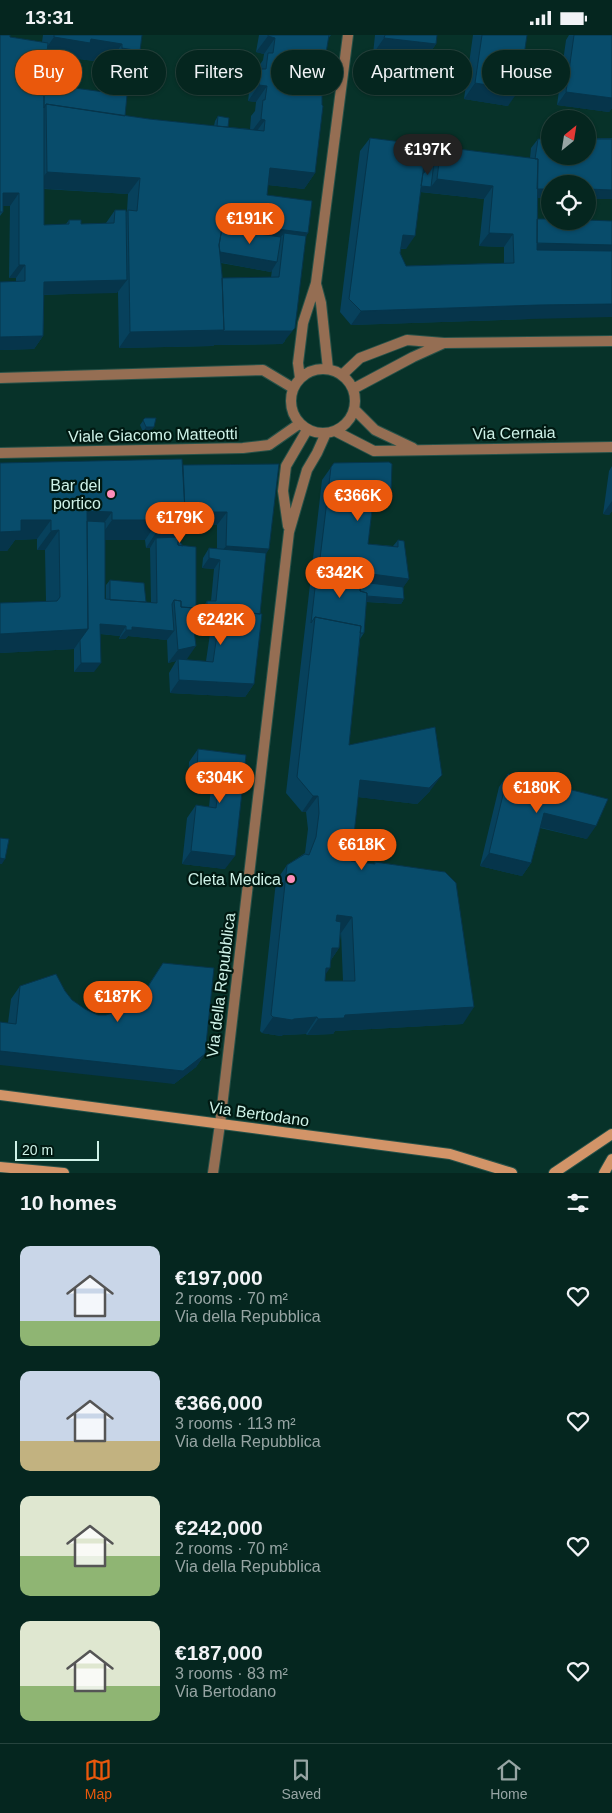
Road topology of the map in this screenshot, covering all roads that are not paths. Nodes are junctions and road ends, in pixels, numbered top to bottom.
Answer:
1 (348, 35) edge
2 (316, 283) junction
3 (612, 341) edge
4 (444, 343) junction
5 (328, 369) junction
6 (342, 375) junction
7 (0, 378) edge
8 (300, 378) junction
9 (293, 388) junction
10 (353, 389) junction
11 (354, 409) junction
12 (303, 427) junction
13 (330, 432) junction
14 (612, 447) edge
15 (416, 450) junction
16 (0, 453) edge
17 (289, 532) junction
18 (0, 1095) edge
19 (220, 1124) junction
20 (612, 1134) edge
21 (612, 1159) edge
22 (0, 1167) edge
23 (64, 1173) edge
24 (213, 1173) edge
25 (512, 1173) edge
26 (554, 1173) edge
27 (604, 1173) edge

1 - 2 street
2 - 5 street
2 - 8 street
3 - 4 street
4 - 6 street
4 - 10 street
5 - 6 street
5 - 8 street
6 - 10 street
7 - 9 street
8 - 9 street
9 - 12 street
10 - 11 street
11 - 13 street
11 - 15 street, Via Cernaia
12 - 13 street
12 - 16 street, Viale Giacomo Matteotti
12 - 17 street, Via della Repubblica
13 - 15 street, Via Cernaia
13 - 17 street, Via della Repubblica
14 - 15 street, Via Cernaia
17 - 19 street, Via della Repubblica
18 - 19 main road, Via Bertodano
19 - 24 street, Via della Repubblica
19 - 25 main road, Via Bertodano
20 - 26 main road
21 - 27 main road
22 - 23 main road

